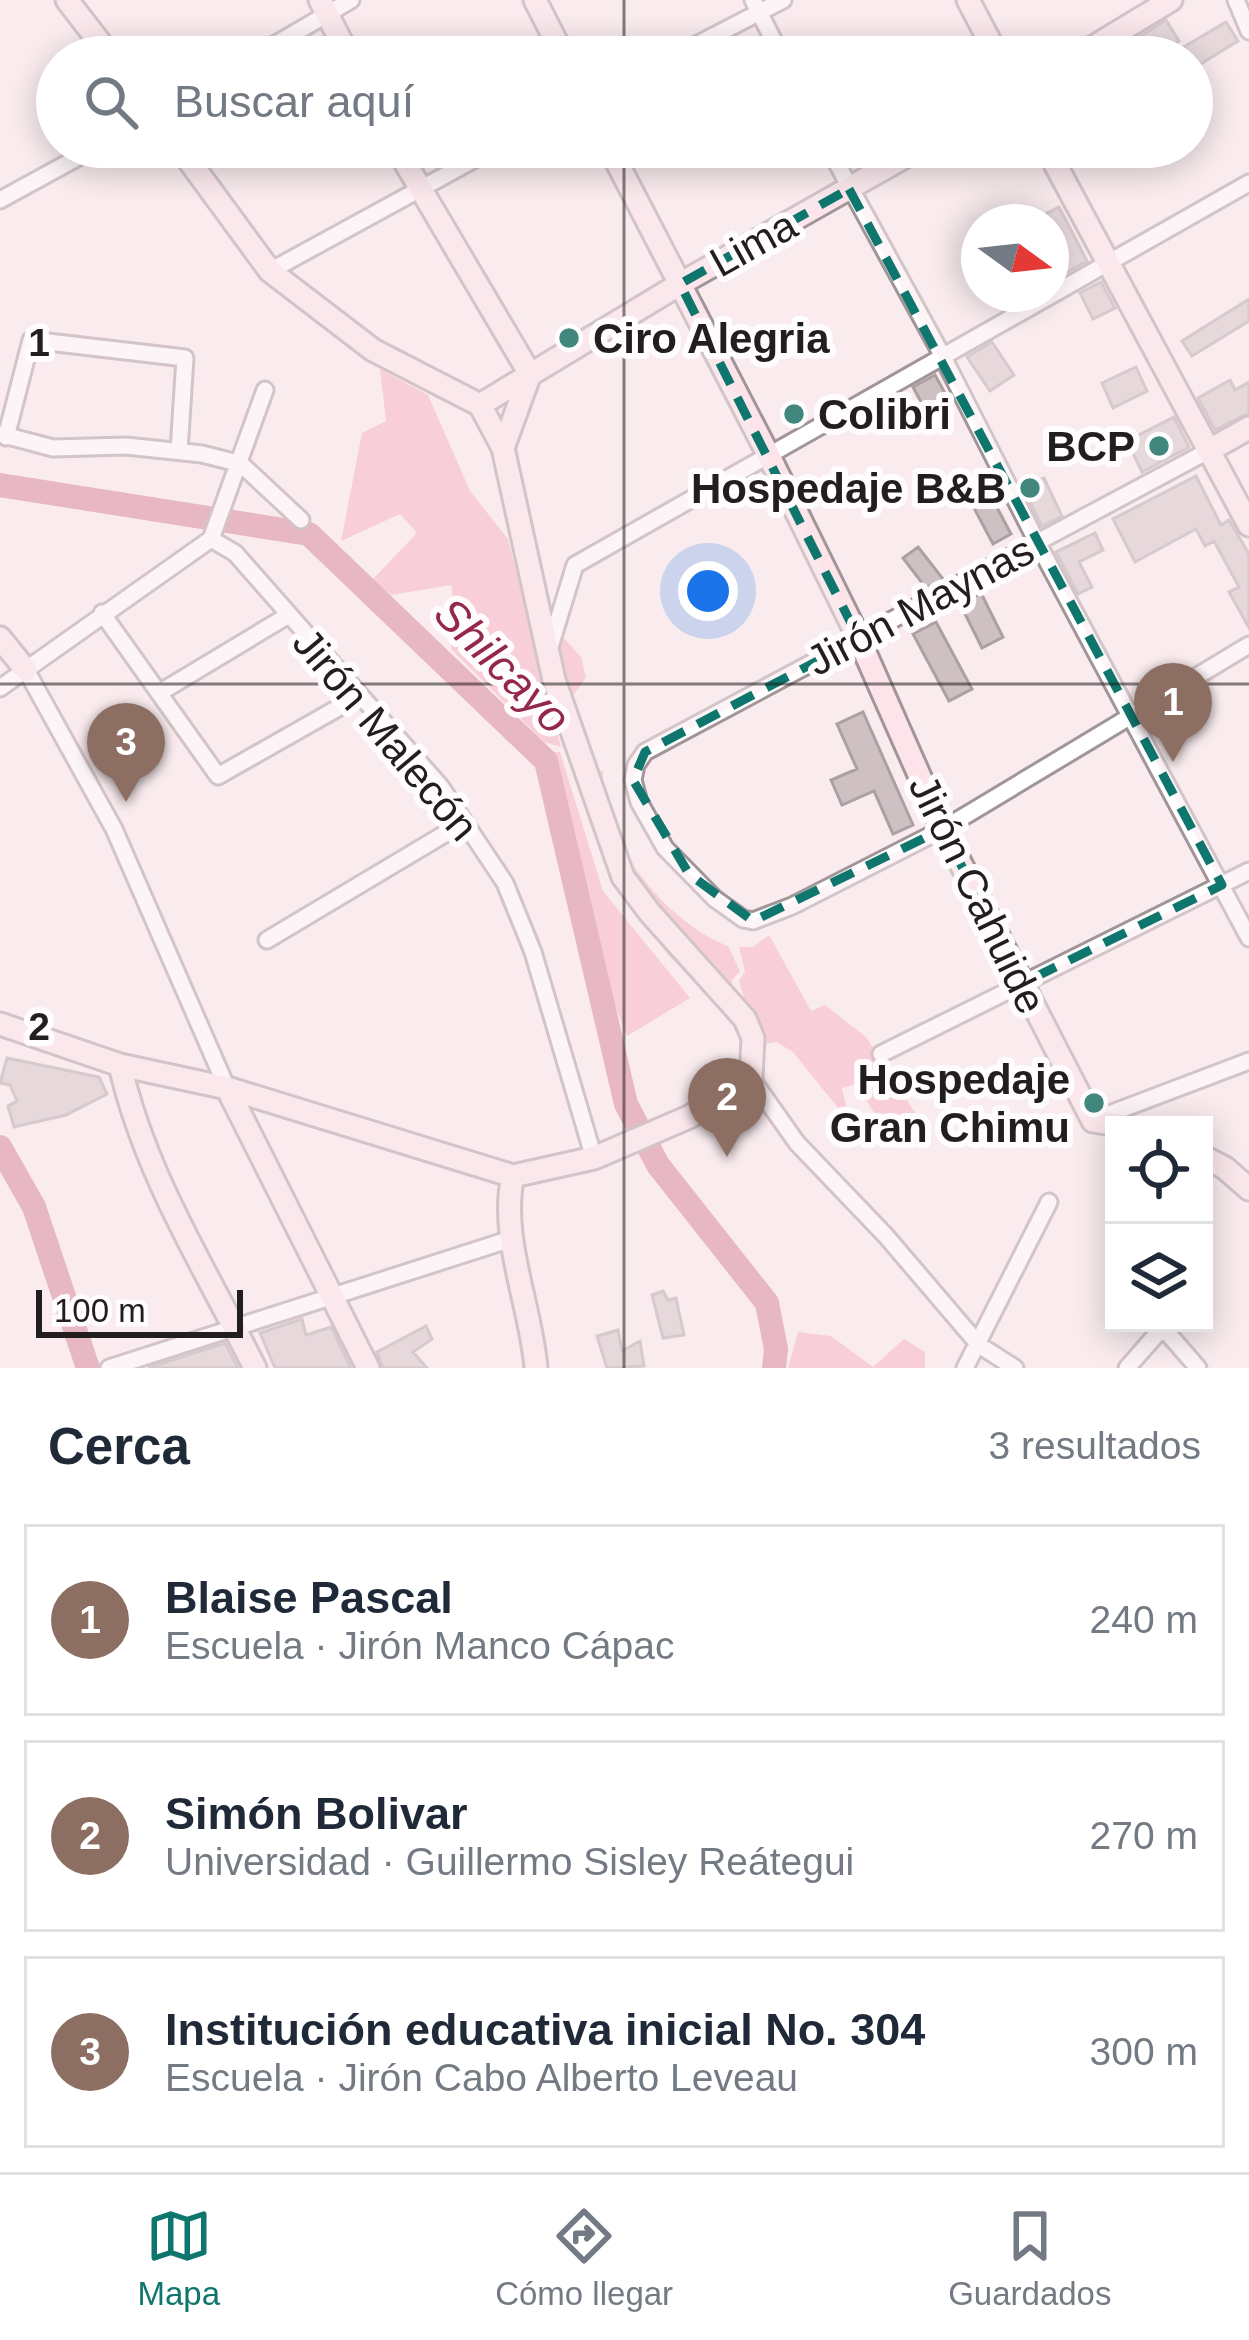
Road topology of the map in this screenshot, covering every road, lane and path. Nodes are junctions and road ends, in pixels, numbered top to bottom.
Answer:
1 (67, 0) edge
2 (351, 0) edge
3 (535, 0) edge
4 (783, 0) edge
5 (968, 0) edge
6 (1171, 0) edge
7 (1236, 0) edge
8 (323, 7) edge
9 (757, 7) edge
10 (1249, 31) edge
11 (95, 36) edge
12 (283, 36) edge
13 (339, 36) edge
14 (553, 36) edge
15 (708, 36) edge
16 (772, 36) edge
17 (987, 36) edge
18 (1112, 36) edge
19 (59, 168) edge
20 (194, 168) edge
21 (407, 168) edge
22 (457, 168) edge
23 (621, 168) edge
24 (838, 168) edge
25 (886, 168) edge
26 (1057, 168) edge
27 (1249, 182) edge
28 (418, 188) junction
29 (849, 189) junction
30 (0, 200) edge
31 (1108, 264) junction
32 (270, 272) junction
33 (680, 284) junction
34 (942, 355) junction
35 (530, 374) junction
36 (265, 390) dead end
37 (480, 406) junction
38 (1249, 428) edge
39 (3, 435) edge
40 (503, 448) junction
41 (1208, 451) junction
42 (179, 452) junction
43 (768, 454) junction
44 (238, 469) junction
45 (302, 520) dead end
46 (1249, 525) edge
47 (211, 538) junction
48 (1037, 542) junction
49 (102, 613) junction
50 (287, 616) junction
51 (0, 638) edge
52 (859, 639) junction
53 (1249, 645) edge
54 (548, 652) junction
55 (26, 670) junction
56 (0, 688) edge
57 (159, 694) junction
58 (359, 696) junction
59 (1129, 713) junction
60 (463, 823) junction
61 (943, 829) junction
62 (1249, 872) edge
63 (1222, 885) junction
64 (1249, 938) edge
65 (267, 940) dead end
66 (1021, 984) junction
67 (1, 1025) edge
68 (881, 1054) dead end
69 (1249, 1061) edge
70 (121, 1066) junction
71 (751, 1078) junction
72 (227, 1088) junction
73 (1093, 1120) junction
74 (1105, 1122) edge
75 (595, 1158) junction
76 (1213, 1163) edge
77 (513, 1176) junction
78 (1249, 1189) edge
79 (1049, 1202) dead end
80 (511, 1239) junction
81 (331, 1294) junction
82 (233, 1325) junction
83 (979, 1345) junction
84 (109, 1368) edge
85 (255, 1368) edge
86 (368, 1368) edge
87 (536, 1368) edge
88 (965, 1368) edge
89 (1015, 1368) edge
90 (1126, 1368) edge
91 (1198, 1368) edge

1 - 11 street
2 - 8 street
3 - 14 street
4 - 9 street
5 - 17 street
6 - 18 street
7 - 10 street
8 - 12 street
8 - 13 street
9 - 15 street
9 - 16 street
19 - 30 street
20 - 32 street
21 - 28 street
22 - 28 street
23 - 33 street, Jirón Cahuide
24 - 29 street
25 - 29 street, Lima
26 - 31 street
27 - 31 street
28 - 32 street
28 - 35 street
29 - 33 street, Lima
29 - 34 street
31 - 34 street
31 - 41 street
32 - 37 street
33 - 35 street, Lima
33 - 43 street, Jirón Cahuide
34 - 43 street
34 - 48 street
35 - 37 street, Lima
35 - 40 street
36 - 44 street
37 - 40 street
38 - 41 street
39 - 42 street
39 - 42 street
40 - 54 street
41 - 46 street
41 - 48 street, Jirón Maynas
42 - 44 street
43 - 52 street, Jirón Cahuide
43 - 54 street
44 - 45 street
44 - 47 street
47 - 49 street
47 - 50 street, Jirón Malecón
48 - 52 street, Jirón Maynas
48 - 59 street
49 - 55 street
49 - 57 street
50 - 57 street
50 - 58 street, Jirón Malecón
51 - 55 street
52 - 61 street, Jirón Cahuide
52 - 61 street, Jirón Maynas
53 - 59 street
54 - 71 street
55 - 56 street
55 - 72 street
57 - 58 street
58 - 60 street, Jirón Malecón
59 - 61 street
59 - 63 street
60 - 65 street
60 - 75 street, Jirón Malecón
61 - 66 street, Jirón Cahuide
62 - 63 street
63 - 64 street
63 - 66 street
66 - 68 street
66 - 73 street, Jirón Cahuide
67 - 70 street
69 - 73 street
70 - 72 street
70 - 82 street
71 - 75 street
71 - 83 street
72 - 77 street
72 - 81 street
73 - 74 street
75 - 77 street
76 - 78 street
77 - 80 street
79 - 83 street
80 - 81 street
80 - 87 street
81 - 82 street
81 - 86 street
82 - 84 street
82 - 85 street
83 - 88 street
83 - 89 street
90 - 91 street

